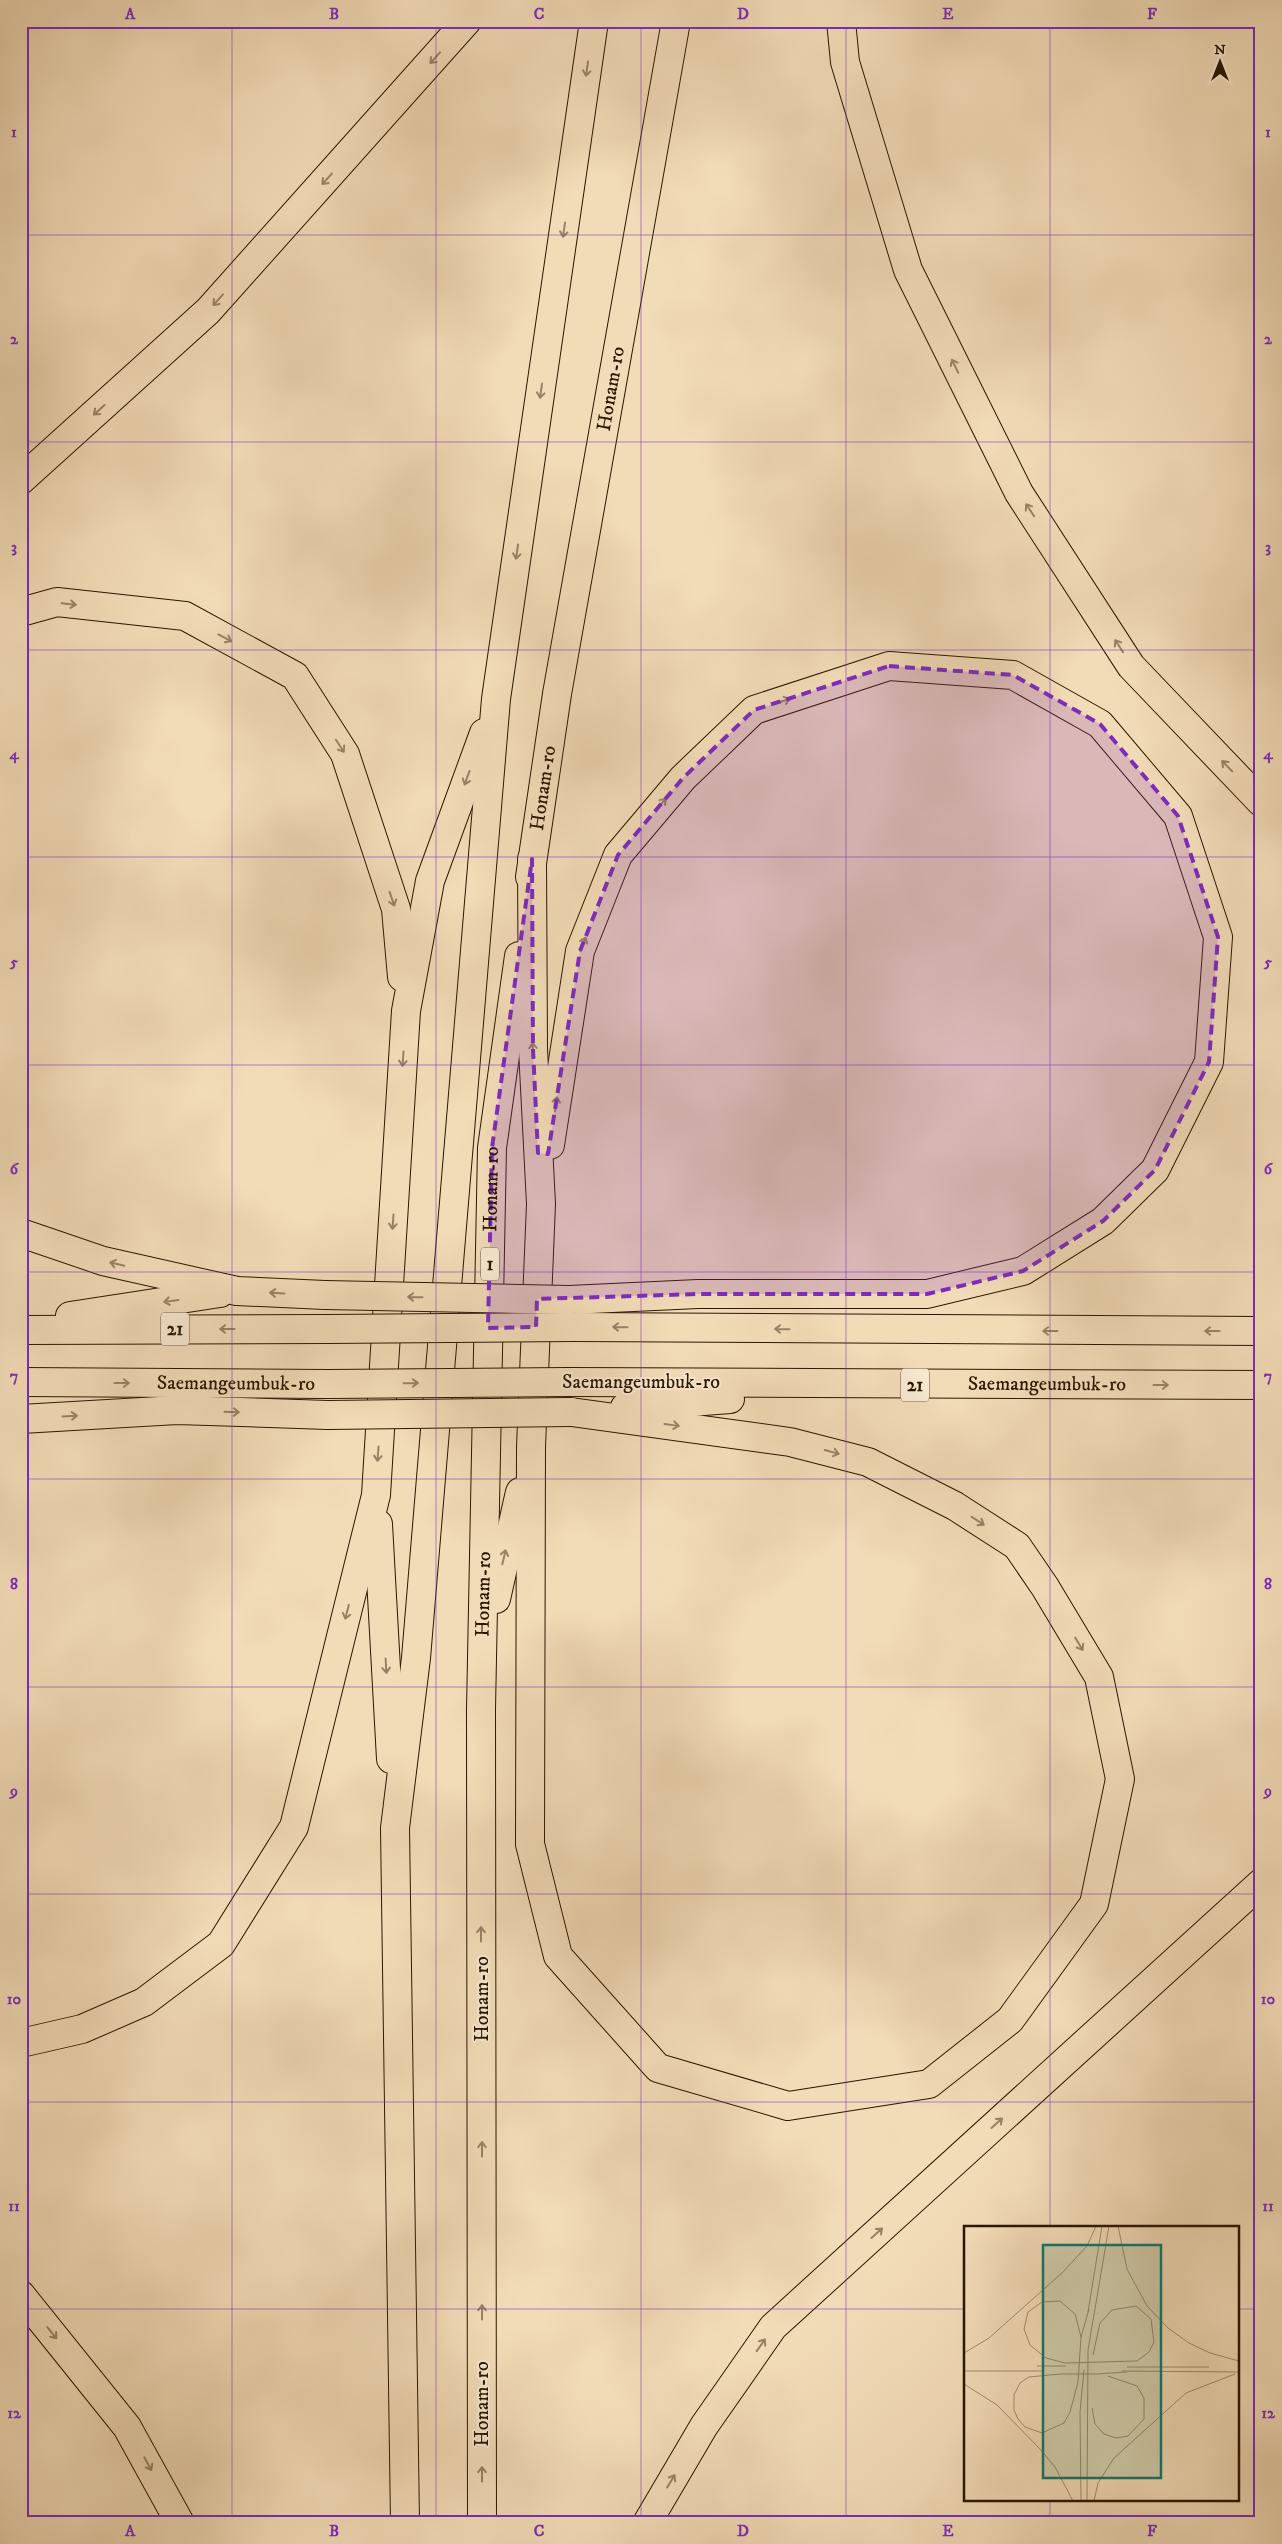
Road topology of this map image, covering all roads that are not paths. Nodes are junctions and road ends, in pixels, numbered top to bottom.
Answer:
1 (468, 21) edge
2 (594, 21) edge
3 (676, 21) edge
4 (841, 21) edge
5 (21, 480) edge
6 (21, 612) edge
7 (496, 699) junction
8 (1261, 802) edge
9 (532, 859) junction
10 (406, 1011) junction
11 (541, 1204) junction
12 (21, 1234) edge
13 (237, 1291) junction
14 (698, 1294) junction
15 (21, 1323) edge
16 (21, 1330) edge
17 (892, 1330) junction
18 (1261, 1331) edge
19 (21, 1382) edge
20 (909, 1385) junction
21 (1261, 1385) edge
22 (21, 1387) edge
23 (178, 1410) junction
24 (572, 1412) junction
25 (21, 1419) edge
26 (531, 1447) junction
27 (376, 1496) junction
28 (481, 1709) junction
29 (395, 1828) junction
30 (1261, 1883) edge
31 (21, 2043) edge
32 (21, 2295) edge
33 (180, 2523) edge
34 (405, 2523) edge
35 (482, 2523) edge
36 (647, 2523) edge

1 -> 5 highway
2 -> 7 highway, Honam-ro
3 - 9 highway, Honam-ro / 1
8 -> 4 highway
6 -> 10 highway
7 -> 10 highway
7 - 29 highway, Honam-ro
11 -> 9 highway
9 - 28 highway, Honam-ro / 1
10 -> 27 highway
11 -> 14 highway
11 - 26 highway
13 -> 12 highway
14 -> 13 highway, bridge
13 -> 15 highway
14 - 17 highway
17 -> 16 highway, 21, bridge
18 -> 17 highway, 21
19 -> 20 highway, Saemangeumbuk-ro / 21, bridge
20 -> 21 highway, Saemangeumbuk-ro / 21
20 - 24 highway
22 - 23 highway
23 -> 24 highway, bridge
25 -> 23 highway
24 -> 26 highway
28 -> 26 highway
27 -> 29 highway
27 -> 31 highway
35 -> 28 highway, Honam-ro / 1
29 - 34 highway, Honam-ro
36 -> 30 highway
32 -> 33 highway

